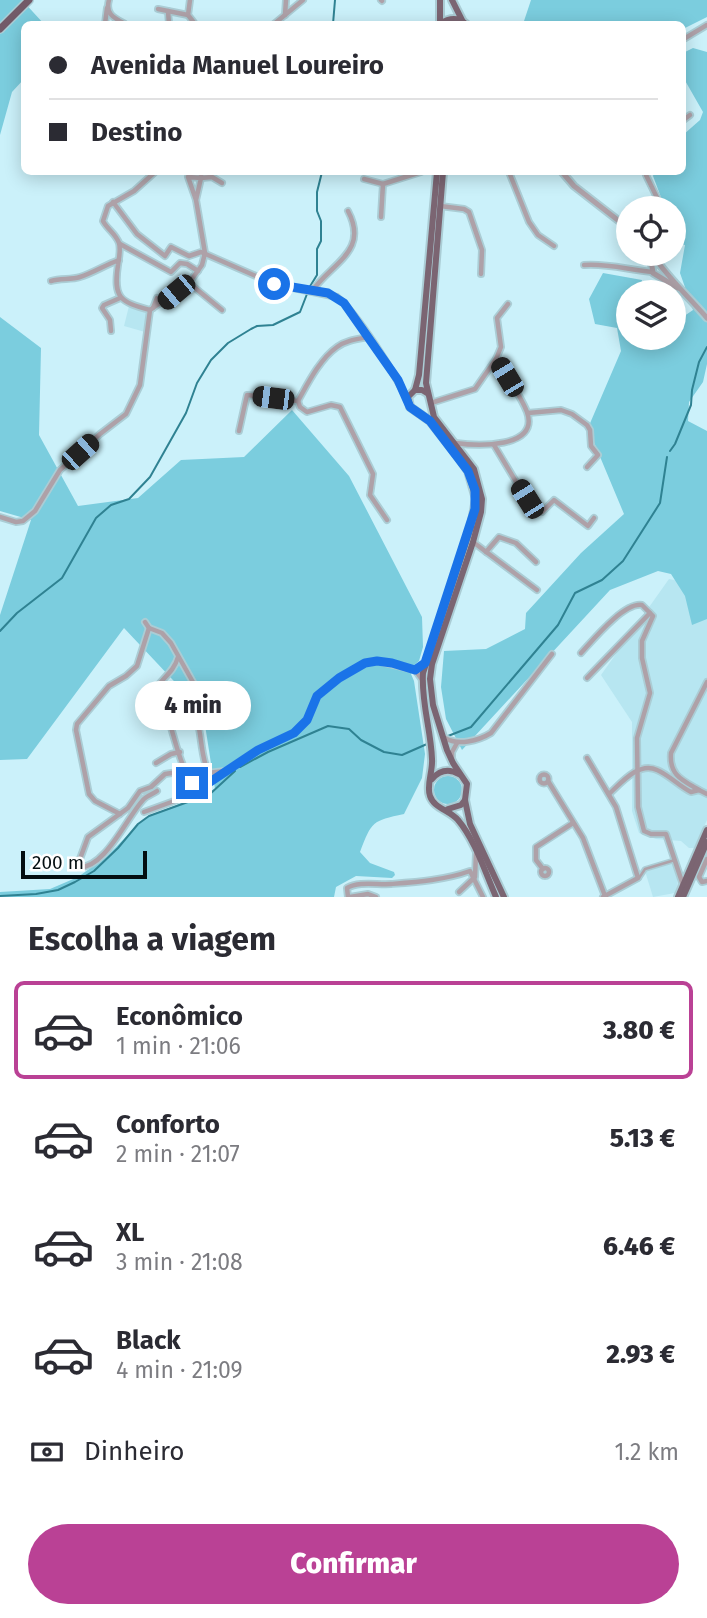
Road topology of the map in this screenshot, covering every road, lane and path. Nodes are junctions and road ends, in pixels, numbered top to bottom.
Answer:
1 (29, 0) edge
2 (190, 0) edge
3 (286, 0) edge
4 (303, 0) edge
5 (440, 0) edge
6 (452, 0) edge
7 (108, 2) edge
8 (158, 9) dead end
9 (168, 11) junction
10 (188, 15) junction
11 (285, 16) junction
12 (105, 21) edge
13 (120, 21) edge
14 (169, 21) edge
15 (193, 21) edge
16 (278, 21) edge
17 (440, 21) edge
18 (463, 21) edge
19 (707, 25) edge
20 (0, 29) edge
21 (686, 38) edge
22 (690, 115) dead end
23 (686, 118) edge
24 (152, 175) edge
25 (186, 175) edge
26 (412, 175) edge
27 (437, 175) edge
28 (443, 175) edge
29 (510, 175) edge
30 (565, 175) edge
31 (646, 175) dead end
32 (203, 176) edge
33 (364, 179) dead end
34 (222, 183) dead end
35 (383, 184) junction
36 (656, 196) edge
37 (196, 200) junction
38 (113, 202) junction
39 (440, 206) junction
40 (348, 211) dead end
41 (381, 217) dead end
42 (616, 219) edge
43 (119, 244) junction
44 (554, 246) dead end
45 (205, 253) junction
46 (119, 260) junction
47 (584, 265) dead end
48 (652, 266) edge
49 (660, 266) edge
50 (198, 271) junction
51 (653, 272) junction
52 (481, 274) dead end
53 (661, 280) edge
54 (672, 280) edge
55 (51, 281) dead end
56 (188, 283) junction
57 (312, 291) junction
58 (686, 294) edge
59 (120, 298) junction
60 (157, 298) dead end
61 (508, 304) dead end
62 (151, 309) junction
63 (222, 310) dead end
64 (707, 318) edge
65 (111, 331) dead end
66 (369, 337) junction
67 (496, 359) junction
68 (398, 380) junction
69 (413, 391) junction
70 (408, 400) junction
71 (430, 400) junction
72 (298, 401) junction
73 (415, 411) junction
74 (528, 413) junction
75 (239, 431) dead end
76 (455, 443) junction
77 (470, 445) junction
78 (494, 445) junction
79 (465, 456) junction
80 (587, 467) dead end
81 (0, 517) edge
82 (594, 518) dead end
83 (387, 520) dead end
84 (473, 542) junction
85 (486, 552) junction
86 (536, 562) dead end
87 (537, 590) dead end
88 (650, 612) junction
89 (145, 622) dead end
90 (149, 628) junction
91 (552, 653) dead end
92 (581, 653) dead end
93 (178, 655) junction
94 (425, 663) junction
95 (415, 670) junction
96 (587, 678) dead end
97 (423, 681) junction
98 (707, 682) edge
99 (188, 701) junction
100 (167, 715) junction
101 (442, 735) junction
102 (457, 743) junction
103 (180, 752) junction
104 (587, 758) dead end
105 (156, 763) dead end
106 (453, 764) junction
107 (638, 769) junction
108 (185, 771) junction
109 (225, 771) junction
110 (208, 772) junction
111 (460, 775) junction
112 (432, 777) junction
113 (548, 781) dead end
114 (201, 788) junction
115 (699, 790) junction
116 (157, 791) dead end
117 (609, 793) junction
118 (707, 794) edge
119 (465, 800) junction
120 (448, 809) junction
121 (144, 812) dead end
122 (120, 814) junction
123 (573, 823) junction
124 (707, 830) edge
125 (707, 842) edge
126 (476, 854) junction
127 (707, 859) edge
128 (675, 860) junction
129 (679, 867) junction
130 (691, 867) junction
131 (543, 869) dead end
132 (486, 876) junction
133 (475, 877) junction
134 (638, 878) junction
135 (707, 881) edge
136 (683, 885) junction
137 (459, 892) dead end
138 (614, 895) edge
139 (349, 897) edge
140 (376, 897) edge
141 (484, 897) edge
142 (496, 897) edge
143 (504, 897) edge
144 (604, 897) edge
145 (678, 897) edge
146 (683, 897) edge

1 - 20 highway
2 - 10 street
3 - 11 street
4 - 11 street
5 - 17 main road
6 - 18 main road
7 - 12 street
7 - 13 street
8 - 9 street
9 - 10 street
9 - 14 street
10 - 15 street
11 - 16 street
19 - 21 street
22 - 23 street
24 - 38 street
25 - 37 street
26 - 35 street
27 - 69 main road
28 - 39 main road
29 - 44 street
30 - 42 street
31 - 36 street
32 - 34 street
32 - 37 street
33 - 35 street
35 - 41 street
37 - 45 street
38 - 43 street
38 - 45 street
39 - 52 street
39 - 71 main road
40 - 57 street
43 - 46 street
43 - 50 street
45 - 50 street
45 - 57 street
46 - 55 street
46 - 59 street
47 - 51 street
48 - 51 street
49 - 54 street
50 - 56 street
51 - 53 street
56 - 62 street
56 - 63 street
57 - 66 street
58 - 64 street
59 - 62 street
59 - 65 street
60 - 62 street
61 - 67 street
62 - 81 street
66 - 68 street
66 - 72 street
67 - 71 street
67 - 74 street
68 - 69 street
68 - 70 street
69 - 70 main road
69 - 71 main road
70 - 73 main road
71 - 73 main road
71 - 76 main road
72 - 75 street
72 - 83 street
73 - 94 main road
74 - 78 street
74 - 80 street
76 - 77 street
76 - 79 main road
77 - 78 street
77 - 79 street
78 - 82 street
79 - 84 main road
84 - 85 street
84 - 101 main road
85 - 86 street
85 - 87 street
88 - 92 street
88 - 96 street
88 - 107 street
89 - 90 street
90 - 93 street
90 - 122 street
91 - 102 street
93 - 99 street
93 - 100 street
94 - 95 street
94 - 97 main road
95 - 97 street
95 - 109 street
97 - 112 main road
98 - 115 street
99 - 100 street
99 - 110 street
100 - 103 street
101 - 102 street
101 - 106 main road
102 - 106 street
103 - 105 street
103 - 108 street
104 - 117 street
106 - 111 main road
107 - 115 street
107 - 117 street
107 - 128 street
108 - 110 street
108 - 114 street
108 - 122 street
109 - 110 street
109 - 114 street
111 - 112 main road
111 - 119 main road
112 - 120 main road
113 - 123 street
114 - 121 street
115 - 118 street
116 - 122 street
117 - 134 street
119 - 120 main road
119 - 143 main road
120 - 126 main road
123 - 131 street
123 - 144 street
124 - 130 main road
125 - 146 main road
126 - 132 main road
126 - 133 street
127 - 135 street
128 - 129 street
128 - 134 street
129 - 130 street
129 - 136 street
130 - 136 main road
132 - 133 street
132 - 142 main road
133 - 137 street
133 - 139 street
133 - 141 street
134 - 138 street
136 - 145 main road
138 - 144 street
139 - 140 street

